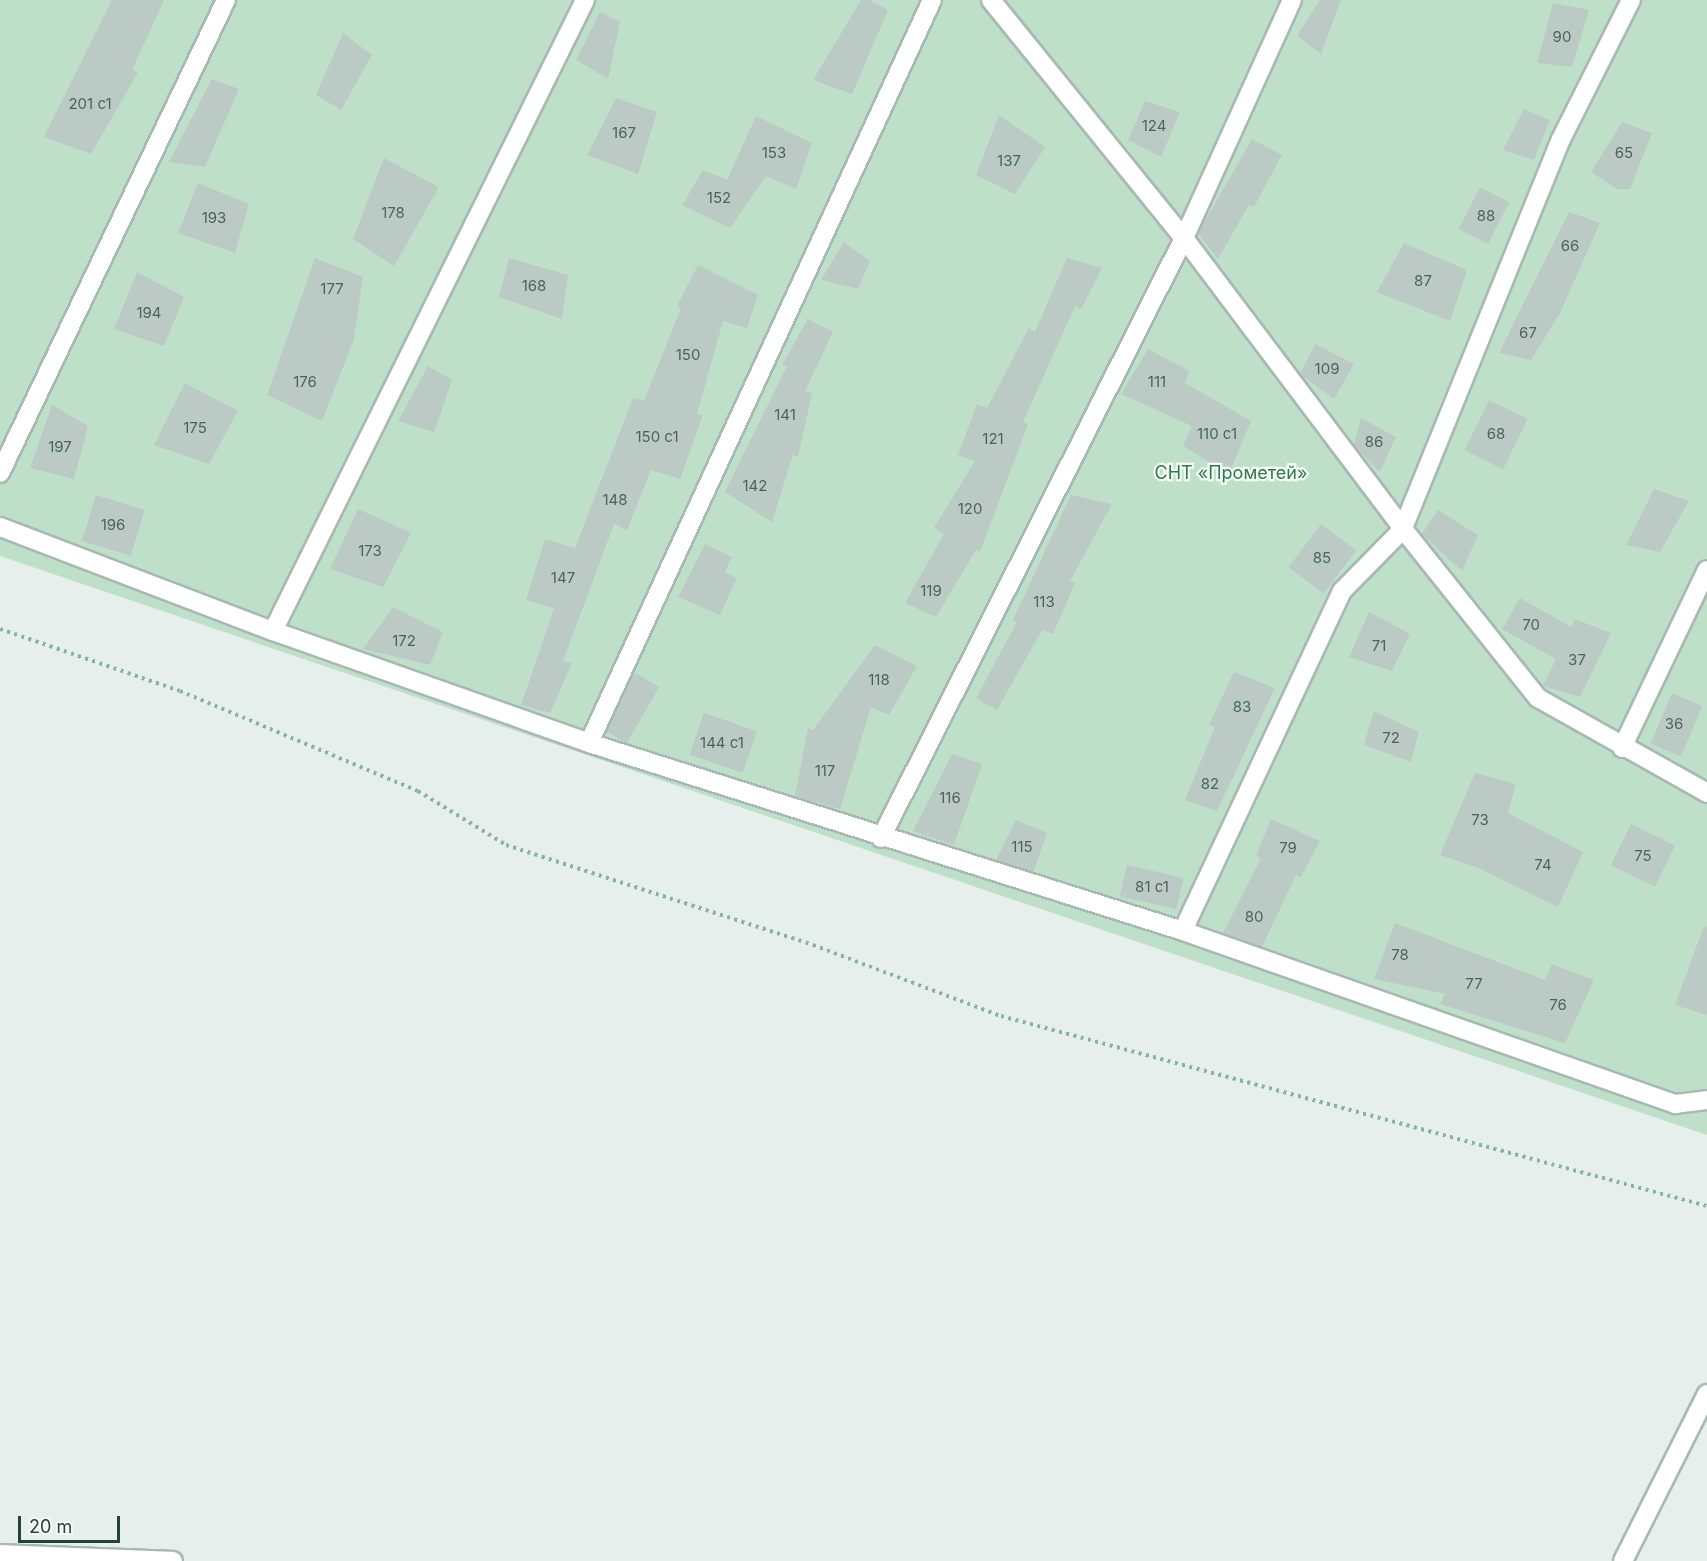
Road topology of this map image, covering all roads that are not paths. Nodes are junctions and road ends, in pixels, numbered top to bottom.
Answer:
1 (226, 0) edge
2 (585, 0) edge
3 (932, 0) edge
4 (991, 0) edge
5 (1292, 0) edge
6 (1631, 0) edge
7 (1184, 238) junction
8 (0, 473) edge
9 (0, 527) edge
10 (1404, 529) junction
11 (1707, 570) edge
12 (273, 631) junction
13 (589, 743) junction
14 (1622, 748) junction
15 (1707, 792) edge
16 (881, 838) junction
17 (1183, 932) junction
18 (1707, 1100) edge
19 (1707, 1394) edge
20 (0, 1554) edge
21 (173, 1561) edge
22 (1623, 1561) edge

1 - 8 street
2 - 12 street
3 - 13 street
4 - 7 street
5 - 7 street
6 - 10 street
7 - 10 street
7 - 16 street
9 - 12 street
10 - 14 street
10 - 17 street
11 - 14 street
12 - 13 street
13 - 16 street
14 - 15 street
16 - 17 street
17 - 18 street
19 - 22 street
20 - 21 street

